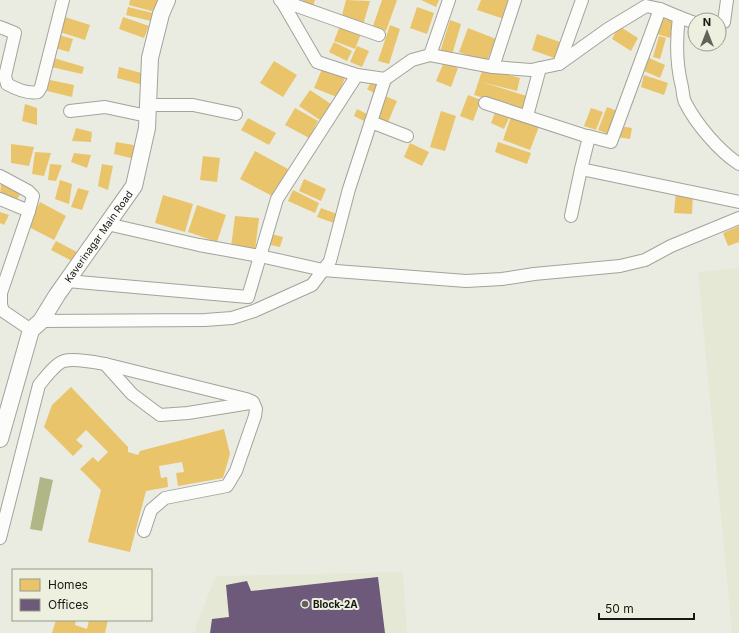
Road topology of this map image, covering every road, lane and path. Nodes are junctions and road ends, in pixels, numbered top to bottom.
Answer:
1 (63, 0) edge
2 (167, 0) edge
3 (281, 0) edge
4 (449, 0) edge
5 (515, 0) edge
6 (582, 0) edge
7 (727, 0) edge
8 (647, 3) edge
9 (660, 9) junction
10 (725, 12) edge
11 (678, 17) junction
12 (687, 20) edge
13 (0, 27) edge
14 (379, 35) dead end
15 (430, 55) junction
16 (559, 64) junction
17 (493, 67) junction
18 (540, 68) junction
19 (357, 75) junction
20 (385, 79) junction
21 (484, 103) dead end
22 (148, 110) junction
23 (70, 111) dead end
24 (236, 114) dead end
25 (527, 116) junction
26 (370, 122) junction
27 (408, 136) dead end
28 (588, 136) junction
29 (739, 164) edge
30 (581, 168) junction
31 (0, 176) edge
32 (0, 199) edge
33 (739, 202) edge
34 (29, 211) junction
35 (571, 216) dead end
36 (739, 218) edge
37 (107, 224) junction
38 (260, 256) junction
39 (323, 270) junction
40 (67, 281) junction
41 (36, 325) junction
42 (105, 364) junction
43 (253, 402) junction
44 (0, 439) edge
45 (144, 531) dead end
46 (0, 538) edge

1 - 13 street
2 - 22 street, Kaverinagar Main Road
3 - 14 street
3 - 19 street
4 - 15 street
5 - 17 street
6 - 16 street
7 - 10 street
8 - 9 street
8 - 16 street
9 - 11 street
9 - 28 street
11 - 12 street
11 - 29 street
15 - 17 street
15 - 20 street
16 - 18 street
17 - 18 street
18 - 25 street
19 - 20 street
19 - 38 street
20 - 26 street
21 - 25 street
22 - 23 street
22 - 24 street
22 - 37 street, Kaverinagar Main Road
25 - 28 street
26 - 27 street
26 - 39 street
28 - 30 street
30 - 33 street
30 - 35 street
31 - 34 street
32 - 34 street
34 - 41 street
36 - 39 street
37 - 38 street
37 - 40 street, Kaverinagar Main Road
38 - 39 street
38 - 40 street
39 - 41 street
40 - 41 street, Kaverinagar Main Road
41 - 44 street, Kaverinagar Main Road
42 - 43 street
42 - 43 street
42 - 46 street
43 - 45 street

